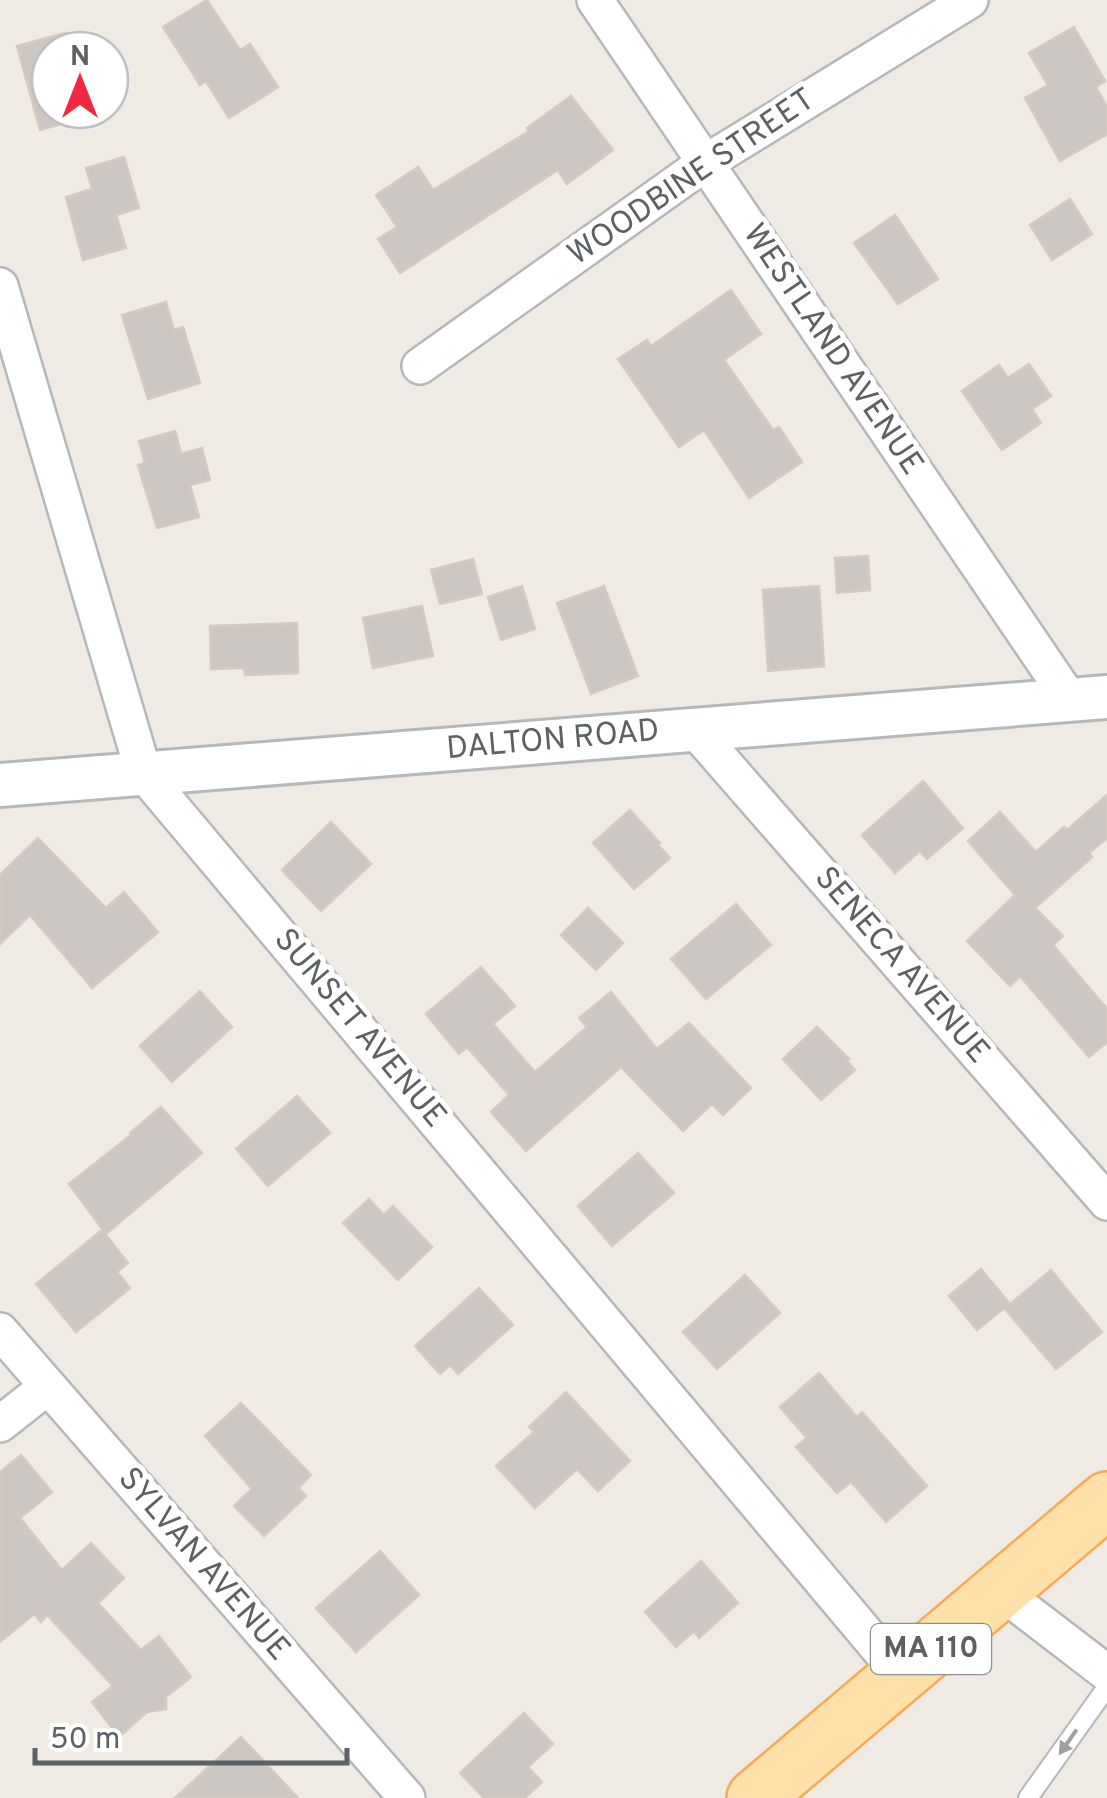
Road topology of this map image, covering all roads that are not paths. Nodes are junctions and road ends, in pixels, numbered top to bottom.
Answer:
1 (594, 0) edge
2 (970, 0) edge
3 (706, 163) junction
4 (0, 286) edge
5 (420, 366) dead end
6 (1088, 698) edge
7 (694, 730) junction
8 (144, 774) junction
9 (0, 785) edge
10 (1107, 1202) edge
11 (0, 1331) edge
12 (47, 1387) junction
13 (0, 1424) edge
14 (1107, 1500) edge
15 (1000, 1591) junction
16 (902, 1674) junction
17 (1107, 1674) edge
18 (1107, 1686) edge
19 (759, 1797) edge
20 (408, 1798) edge
21 (1028, 1798) edge

1 - 3 street, WESTLAND AVENUE
2 - 3 street, WOODBINE STREET
3 - 5 street, WOODBINE STREET
3 - 6 street, WESTLAND AVENUE
4 - 8 street, SUNSET AVENUE
6 - 7 street, DALTON ROAD
7 - 8 street, DALTON ROAD
7 - 10 street, SENECA AVENUE
8 - 9 street, DALTON ROAD
8 - 16 street, SUNSET AVENUE
11 - 12 street, SYLVAN AVENUE
12 - 13 street
12 - 20 street, SYLVAN AVENUE
14 - 15 main road, MA 110
15 - 16 main road, MA 110
15 - 17 street
16 - 19 main road, MA 110
18 -> 21 lane

